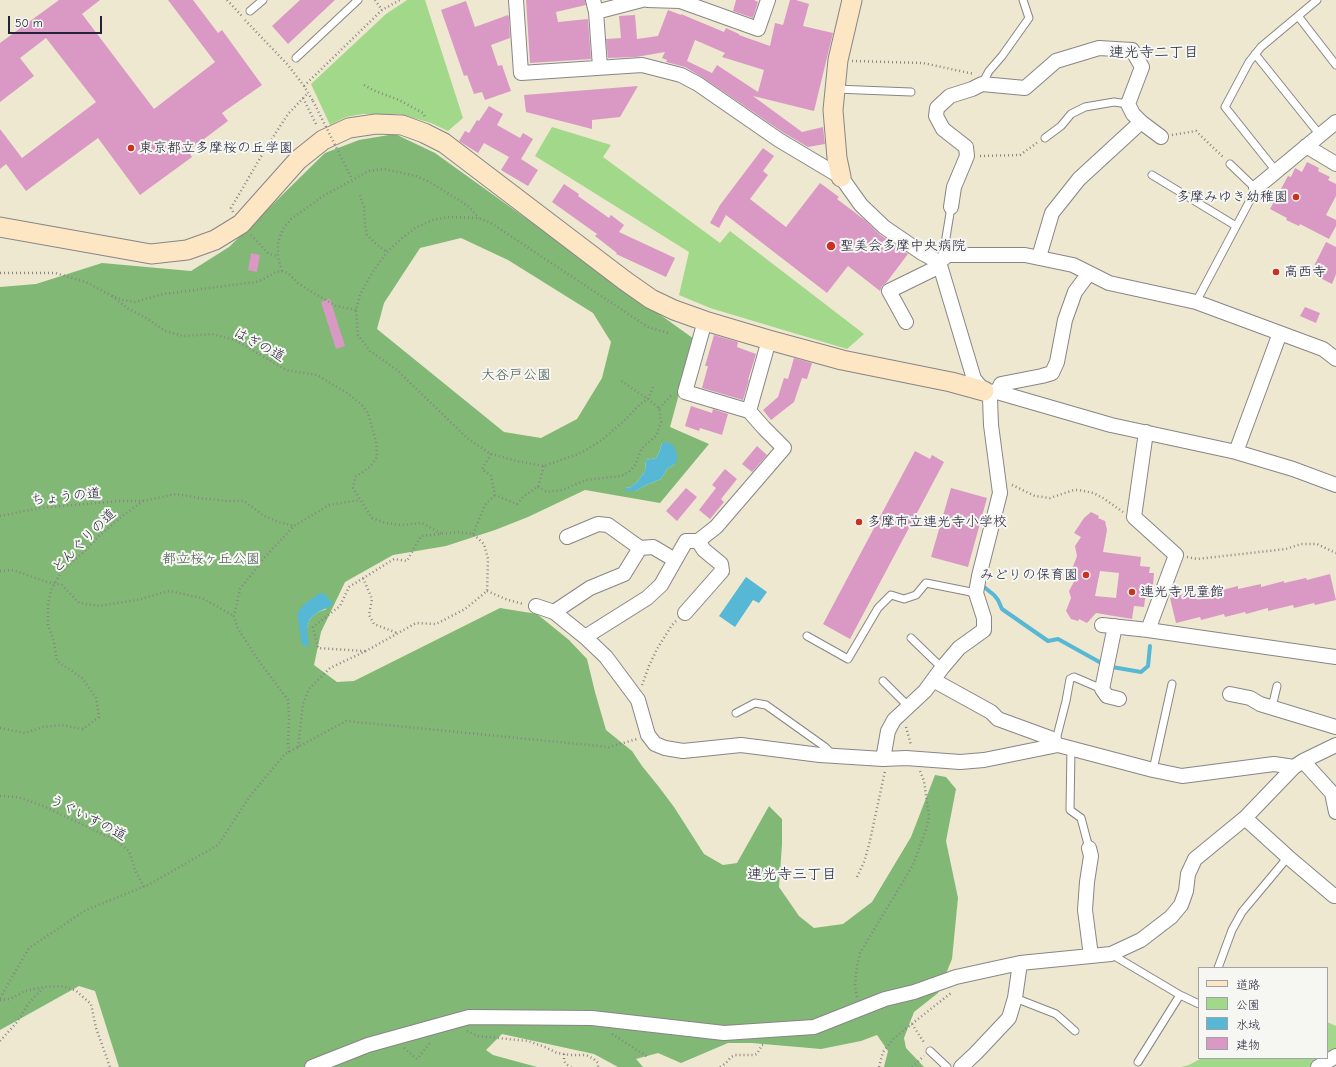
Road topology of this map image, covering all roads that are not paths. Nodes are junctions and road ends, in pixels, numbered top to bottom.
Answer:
1 (263, 0) edge
2 (358, 0) edge
3 (516, 0) edge
4 (642, 0) edge
5 (647, 0) edge
6 (768, 0) edge
7 (852, 0) edge
8 (1023, 0) edge
9 (1317, 0) edge
10 (594, 6) edge
11 (250, 11) dead end
12 (1298, 16) junction
13 (1255, 54) junction
14 (296, 58) dead end
15 (1336, 65) edge
16 (600, 67) junction
17 (984, 80) junction
18 (835, 89) junction
19 (911, 92) dead end
20 (1128, 104) junction
21 (1141, 122) junction
22 (1336, 122) edge
23 (1320, 135) junction
24 (1161, 137) road end
25 (1045, 138) road end
26 (1306, 146) junction
27 (1230, 164) road end
28 (1336, 164) edge
29 (1276, 171) junction
30 (1152, 175) dead end
31 (841, 177) junction
32 (1256, 188) junction
33 (950, 207) joint
34 (1236, 226) junction
35 (0, 227) edge
36 (1039, 257) junction
37 (940, 264) junction
38 (1089, 273) junction
39 (1196, 302) junction
40 (705, 321) junction
41 (906, 322) dead end
42 (1280, 333) junction
43 (769, 340) junction
44 (1336, 359) edge
45 (990, 391) junction
46 (749, 411) junction
47 (1146, 432) junction
48 (1236, 452) junction
49 (1336, 485) edge
50 (567, 537) dead end
51 (698, 541) junction
52 (640, 548) junction
53 (675, 560) junction
54 (976, 593) junction
55 (536, 606) road end
56 (554, 612) junction
57 (685, 613) road end
58 (1148, 630) junction
59 (807, 636) dead end
60 (585, 637) junction
61 (911, 638) dead end
62 (1336, 658) edge
63 (942, 668) junction
64 (933, 680) junction
65 (883, 681) dead end
66 (1172, 684) dead end
67 (1277, 686) dead end
68 (1102, 689) junction
69 (1230, 694) dead end
70 (1119, 699) dead end
71 (1272, 707) junction
72 (905, 710) junction
73 (736, 713) dead end
74 (1336, 727) edge
75 (1336, 745) edge
76 (1064, 747) junction
77 (834, 756) junction
78 (886, 759) junction
79 (1299, 764) junction
80 (1153, 770) junction
81 (1336, 812) edge
82 (1245, 818) junction
83 (1089, 848) joint
84 (1288, 857) junction
85 (1336, 895) edge
86 (1111, 954) junction
87 (1091, 956) junction
88 (1020, 964) junction
89 (1218, 967) edge
90 (1180, 995) junction
91 (1016, 998) junction
92 (1198, 1004) edge
93 (1075, 1031) dead end
94 (930, 1051) road end
95 (1336, 1056) edge
96 (1138, 1062) dead end
97 (1320, 1066) edge
98 (312, 1067) edge
99 (947, 1067) edge
100 (961, 1067) edge

1 - 11 lane
2 - 14 lane
3 - 16 street
4 - 10 street
5 - 6 street
7 - 18 street
8 - 17 lane
9 - 12 lane
10 - 16 street
12 - 13 lane
12 - 15 lane
13 - 23 lane
13 - 29 lane
16 - 31 street
17 - 20 street
17 - 33 street
18 - 19 lane
18 - 31 street
20 - 21 street
20 - 25 lane
21 - 24 street
21 - 36 street
22 - 23 street
23 - 26 street
26 - 28 street
26 - 29 street
27 - 32 lane
29 - 32 street
30 - 34 lane
31 - 37 street
32 - 34 lane
33 - 37 lane
34 - 39 lane
35 - 40 street
36 - 37 street
36 - 38 street
37 - 41 street
37 - 45 street
38 - 39 street
38 - 45 street
39 - 42 street
40 - 43 street
40 - 46 street
42 - 44 street
42 - 48 street
43 - 45 street
43 - 46 street
45 - 47 street
45 - 54 street
46 - 51 street
47 - 48 street
47 - 58 street
48 - 49 street
50 - 52 street
51 - 53 street
51 - 57 street
52 - 53 street
52 - 56 street
53 - 60 street
54 - 59 lane
54 - 63 street
55 - 56 street
56 - 60 street
58 - 62 street
58 - 68 street
60 - 77 street
61 - 63 lane
63 - 64 street
64 - 72 street
64 - 76 street
65 - 72 lane
66 - 80 lane
67 - 71 lane
68 - 70 street
68 - 76 lane
69 - 71 street
71 - 74 street
72 - 78 street
73 - 77 lane
75 - 79 street
76 - 78 street
76 - 80 street
76 - 83 lane
77 - 78 street
79 - 80 street
79 - 81 street
79 - 82 street
82 - 84 street
82 - 86 street
83 - 87 street
84 - 85 street
84 - 89 lane
86 - 87 street
86 - 90 lane
87 - 88 street
88 - 91 street
88 - 98 street
90 - 92 lane
90 - 96 lane
91 - 93 lane
91 - 100 street
94 - 99 lane
95 - 97 street

